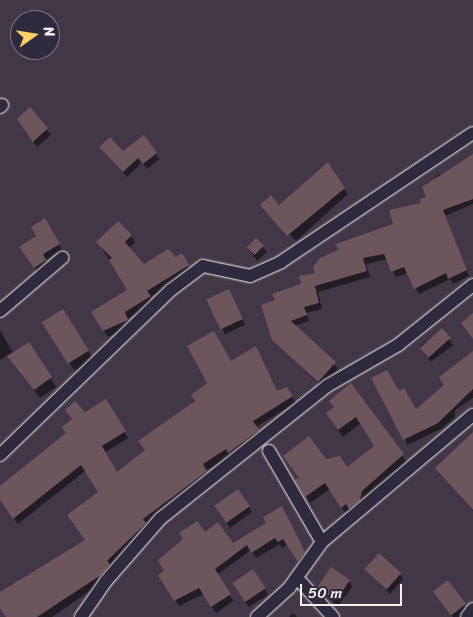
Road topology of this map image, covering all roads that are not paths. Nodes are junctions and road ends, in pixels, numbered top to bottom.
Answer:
1 (473, 134) edge
2 (62, 258) dead end
3 (473, 285) edge
4 (0, 311) edge
5 (473, 415) edge
6 (269, 451) dead end
7 (0, 455) edge
8 (322, 542) junction
9 (297, 578) junction
10 (473, 609) edge
11 (81, 617) edge
12 (257, 617) edge
13 (334, 617) edge
14 (467, 617) edge

1 - 7 street
2 - 4 street
3 - 11 street
5 - 8 street
6 - 8 street
8 - 9 street
9 - 12 street
9 - 13 street
10 - 14 street

